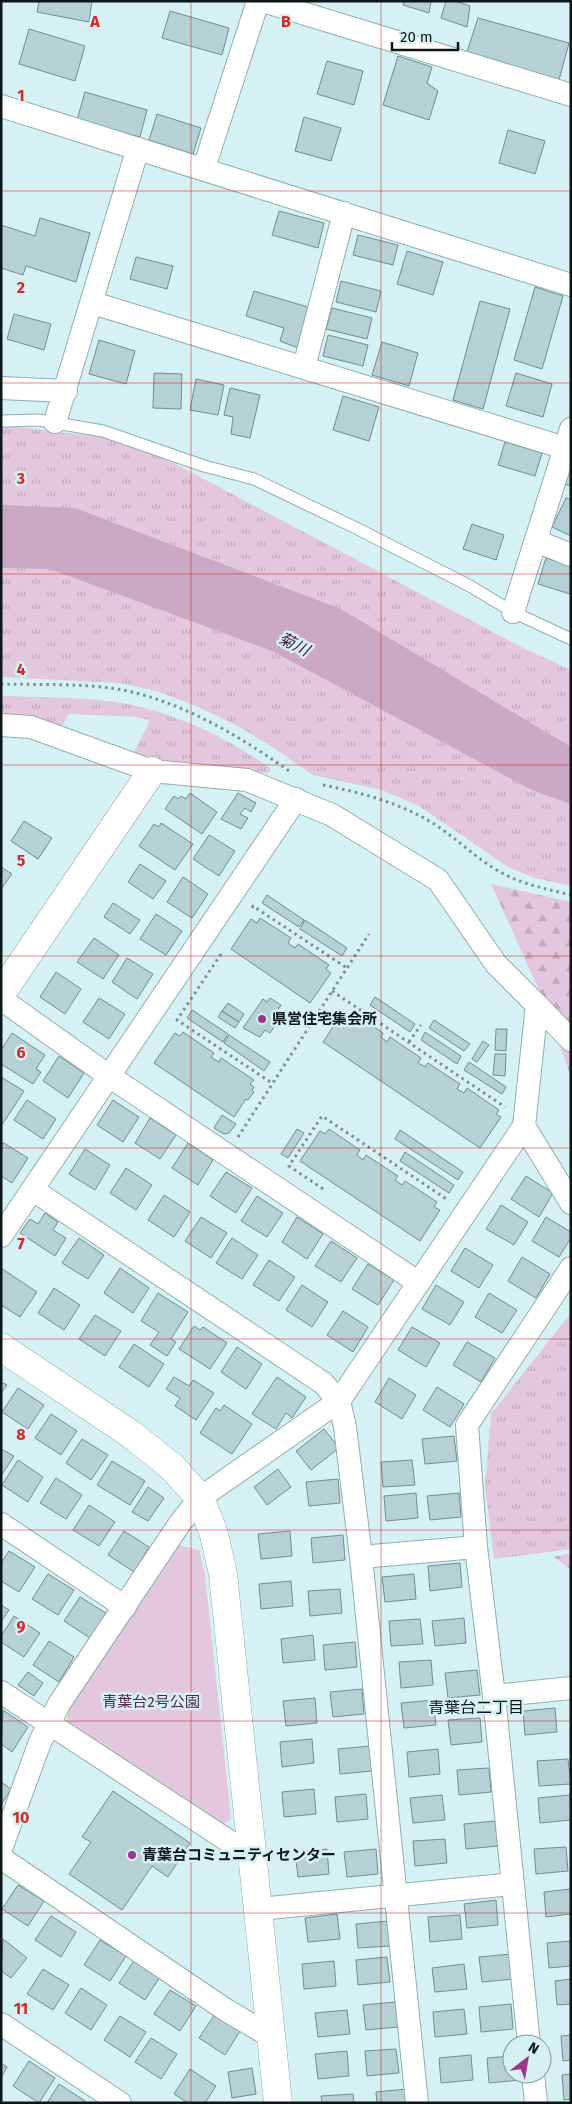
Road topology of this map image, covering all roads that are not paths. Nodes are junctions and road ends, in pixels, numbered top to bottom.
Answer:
1 (258, 1) edge
2 (263, 1) edge
3 (571, 94) edge
4 (1, 106) edge
5 (139, 149) junction
6 (204, 168) junction
7 (344, 213) junction
8 (571, 285) edge
9 (92, 303) junction
10 (304, 367) junction
11 (1, 388) edge
12 (66, 390) junction
13 (1, 421) edge
14 (56, 422) junction
15 (568, 438) edge
16 (536, 542) junction
17 (571, 554) edge
18 (513, 612) junction
19 (571, 639) edge
20 (1, 725) edge
21 (152, 771) junction
22 (298, 788) junction
23 (1, 994) edge
24 (1, 999) edge
25 (537, 1005) junction
26 (571, 1040) edge
27 (109, 1076) junction
28 (517, 1118) junction
29 (33, 1190) junction
30 (571, 1202) edge
31 (1, 1236) edge
32 (571, 1268) edge
33 (419, 1284) junction
34 (1, 1348) edge
35 (339, 1401) junction
36 (200, 1498) junction
37 (1, 1524) edge
38 (476, 1547) junction
39 (361, 1557) junction
40 (125, 1607) junction
41 (571, 1688) edge
42 (1, 1692) edge
43 (494, 1696) junction
44 (48, 1724) junction
45 (1, 1849) edge
46 (253, 1857) junction
47 (1, 1858) edge
48 (512, 1884) junction
49 (394, 1896) junction
50 (259, 1909) junction
51 (1, 2024) edge
52 (528, 2034) edge
53 (270, 2036) junction
54 (534, 2084) edge
55 (120, 2103) edge
56 (278, 2103) edge
57 (417, 2103) edge
58 (536, 2103) edge

1 - 6 street
2 - 3 street
4 - 5 street
5 - 6 street
5 - 9 street
6 - 7 street
7 - 8 street
7 - 10 street
9 - 10 street
9 - 12 street
10 - 15 street
11 - 12 street
12 - 14 street
13 - 14 lane
14 - 18 lane
15 - 16 street
16 - 17 street
16 - 18 street
18 - 19 lane
20 - 21 street
21 - 22 street
21 - 23 street
22 - 25 street
22 - 27 street
24 - 27 street
25 - 26 street
25 - 28 street
27 - 29 street
27 - 33 street
28 - 30 street
28 - 33 street
29 - 31 street
29 - 35 street
32 - 38 street
33 - 35 street
34 - 36 street
35 - 36 street
35 - 39 street
36 - 40 street
36 - 46 street
37 - 40 street
38 - 39 street
38 - 43 street
39 - 49 street
40 - 44 street
41 - 43 street
42 - 44 street
43 - 48 street
44 - 45 street
44 - 46 street
46 - 50 street
47 - 53 street
48 - 49 street
48 - 52 street
49 - 50 street
49 - 57 street
50 - 53 street
51 - 55 street
53 - 56 street
54 - 58 street

